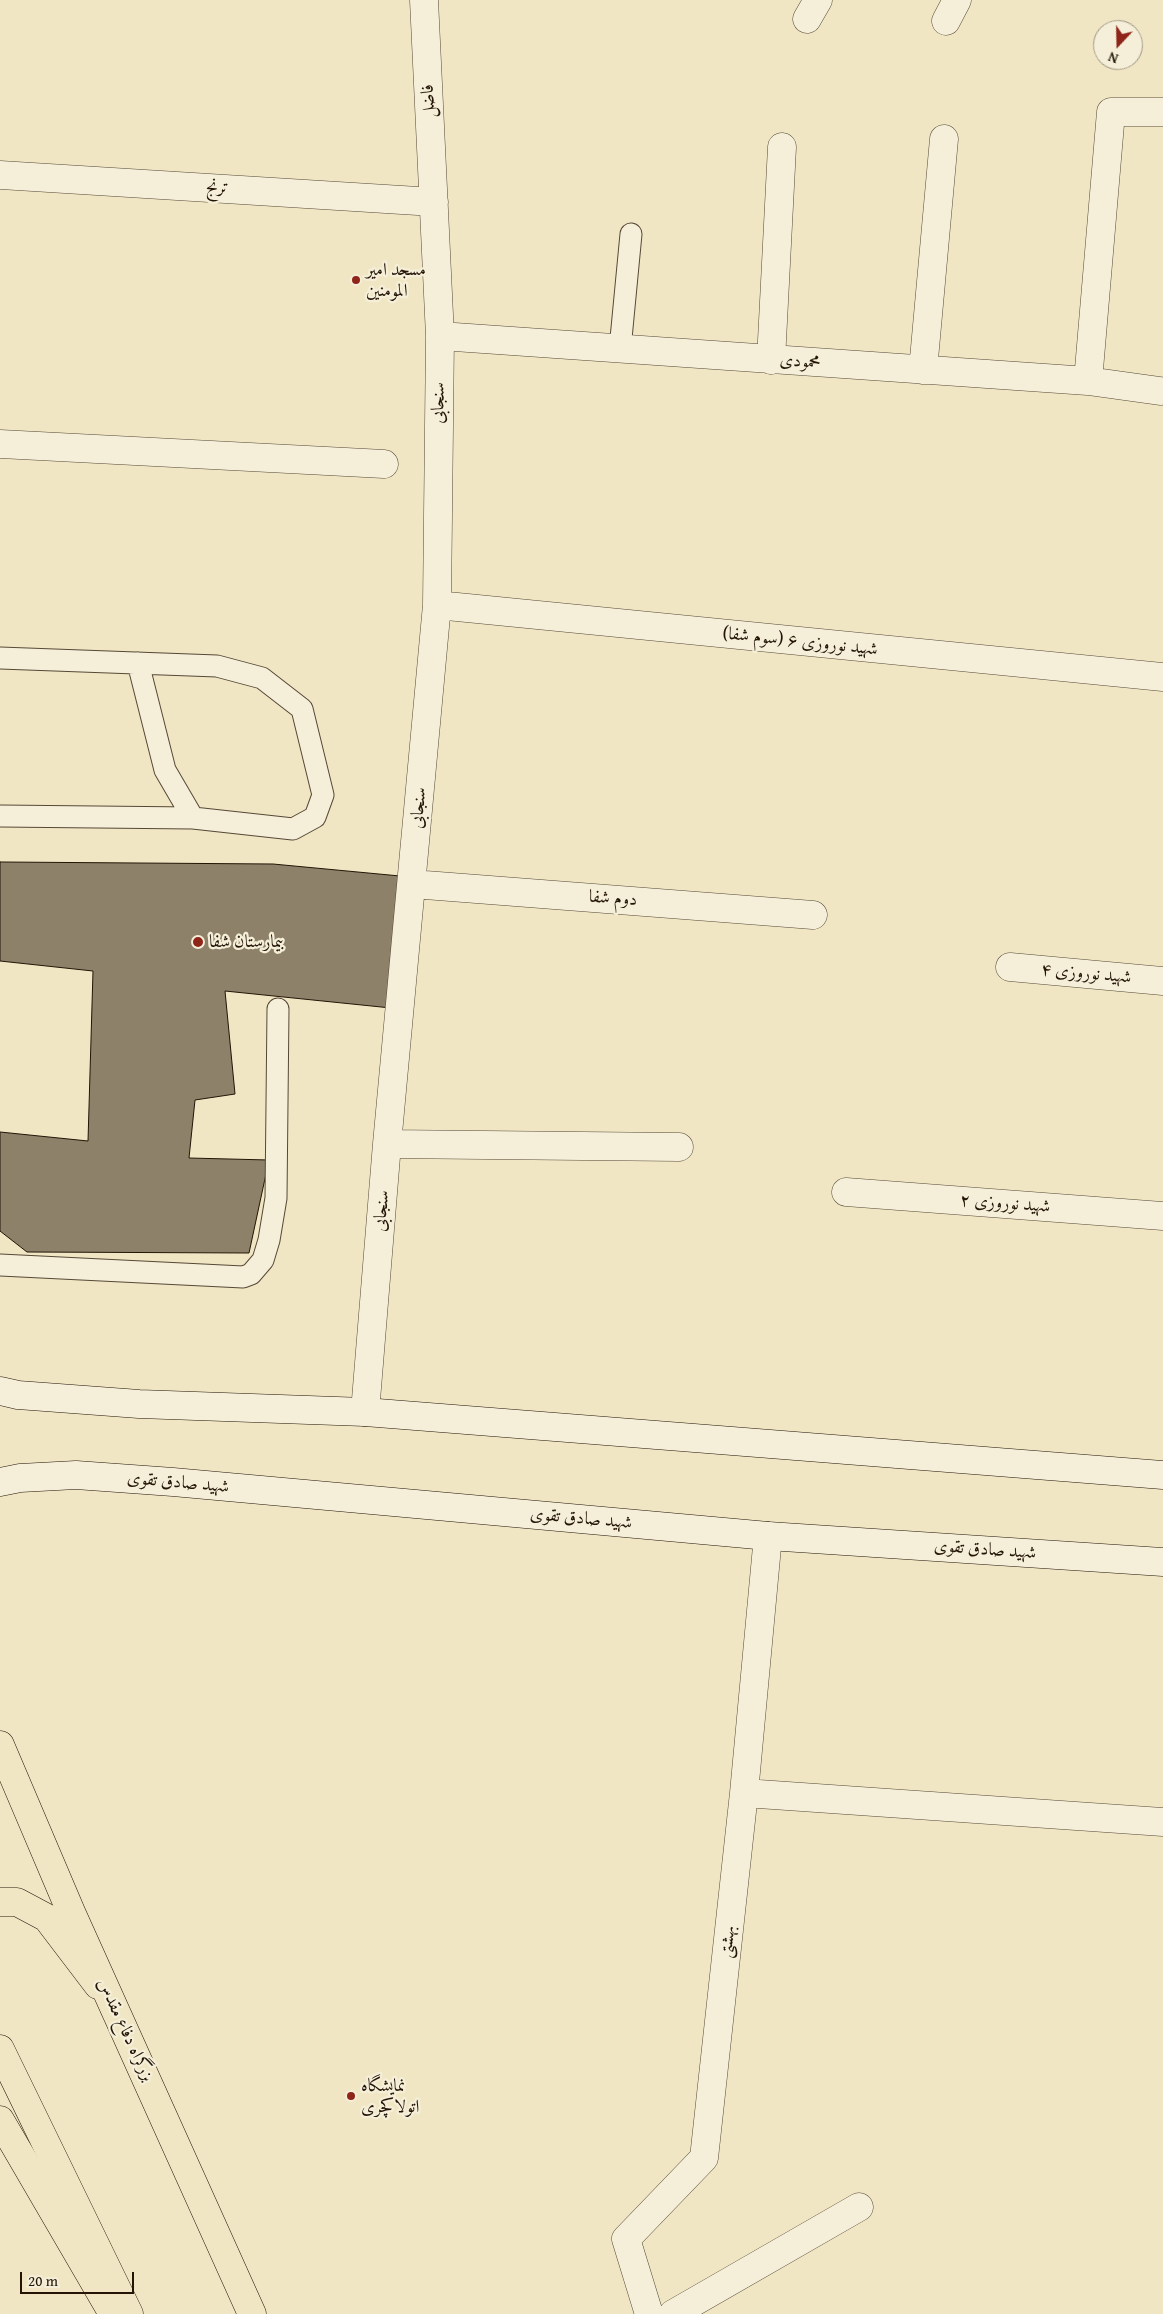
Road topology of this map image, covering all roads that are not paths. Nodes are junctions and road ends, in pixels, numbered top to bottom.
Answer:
1 (424, 0) edge
2 (1163, 112) edge
3 (944, 139) dead end
4 (782, 147) dead end
5 (0, 175) edge
6 (434, 202) junction
7 (631, 234) dead end
8 (440, 336) junction
9 (620, 349) junction
10 (770, 360) junction
11 (923, 370) junction
12 (1088, 382) junction
13 (1160, 392) dead end
14 (0, 444) edge
15 (384, 464) dead end
16 (437, 605) junction
17 (0, 658) edge
18 (138, 663) junction
19 (1163, 677) edge
20 (0, 816) edge
21 (193, 818) junction
22 (412, 884) junction
23 (814, 915) dead end
24 (1010, 967) dead end
25 (1163, 981) edge
26 (278, 1009) dead end
27 (387, 1144) junction
28 (679, 1147) dead end
29 (846, 1192) dead end
30 (1163, 1216) edge
31 (0, 1265) edge
32 (0, 1391) edge
33 (45, 1397) junction
34 (0, 1408) edge
35 (365, 1412) junction
36 (1163, 1475) edge
37 (7, 1477) edge
38 (768, 1536) junction
39 (1163, 1562) edge
40 (0, 1745) edge
41 (744, 1793) junction
42 (1163, 1822) edge
43 (0, 1902) edge
44 (114, 2006) junction
45 (0, 2049) edge
46 (0, 2120) edge
47 (859, 2207) dead end
48 (113, 2314) edge
49 (129, 2314) edge
50 (252, 2314) edge
51 (649, 2314) edge
52 (672, 2314) edge

1 - 6 street, فاضل
2 - 12 street
3 - 11 street
4 - 10 street
5 - 6 street, ترنج
6 - 8 street, سنجابی
7 - 9 lane
8 - 9 street, محمودی
8 - 16 street, سنجابی
9 - 10 street, محمودی
10 - 11 street, محمودی
11 - 12 street, محمودی
12 - 13 street, محمودی
14 - 15 street
16 - 19 street, شهید نوروزی ۶ (سوم شفا)
16 - 22 street, سنجابی
17 - 18 lane
18 - 21 lane
18 - 21 lane
20 - 21 lane
22 - 23 street, دوم شفا
22 - 27 street, سنجابی
24 - 25 street, شهید نوروزی ۴
26 - 31 lane
27 - 28 street
27 - 35 street, سنجابی
29 - 30 street, شهید نوروزی ۲
32 - 33 street
33 - 34 street
33 - 35 street
35 - 36 street
37 - 38 street, شهید صادق تقوی
38 - 39 street, شهید صادق تقوی
38 - 41 street, بهشتی
40 - 44 main road, بزرگراه دفاع مقدس
41 - 42 street
41 - 51 street, بهشتی
43 - 44 main road
44 - 50 main road, بزرگراه دفاع مقدس
45 - 49 main road
46 - 48 main road
47 - 52 street

